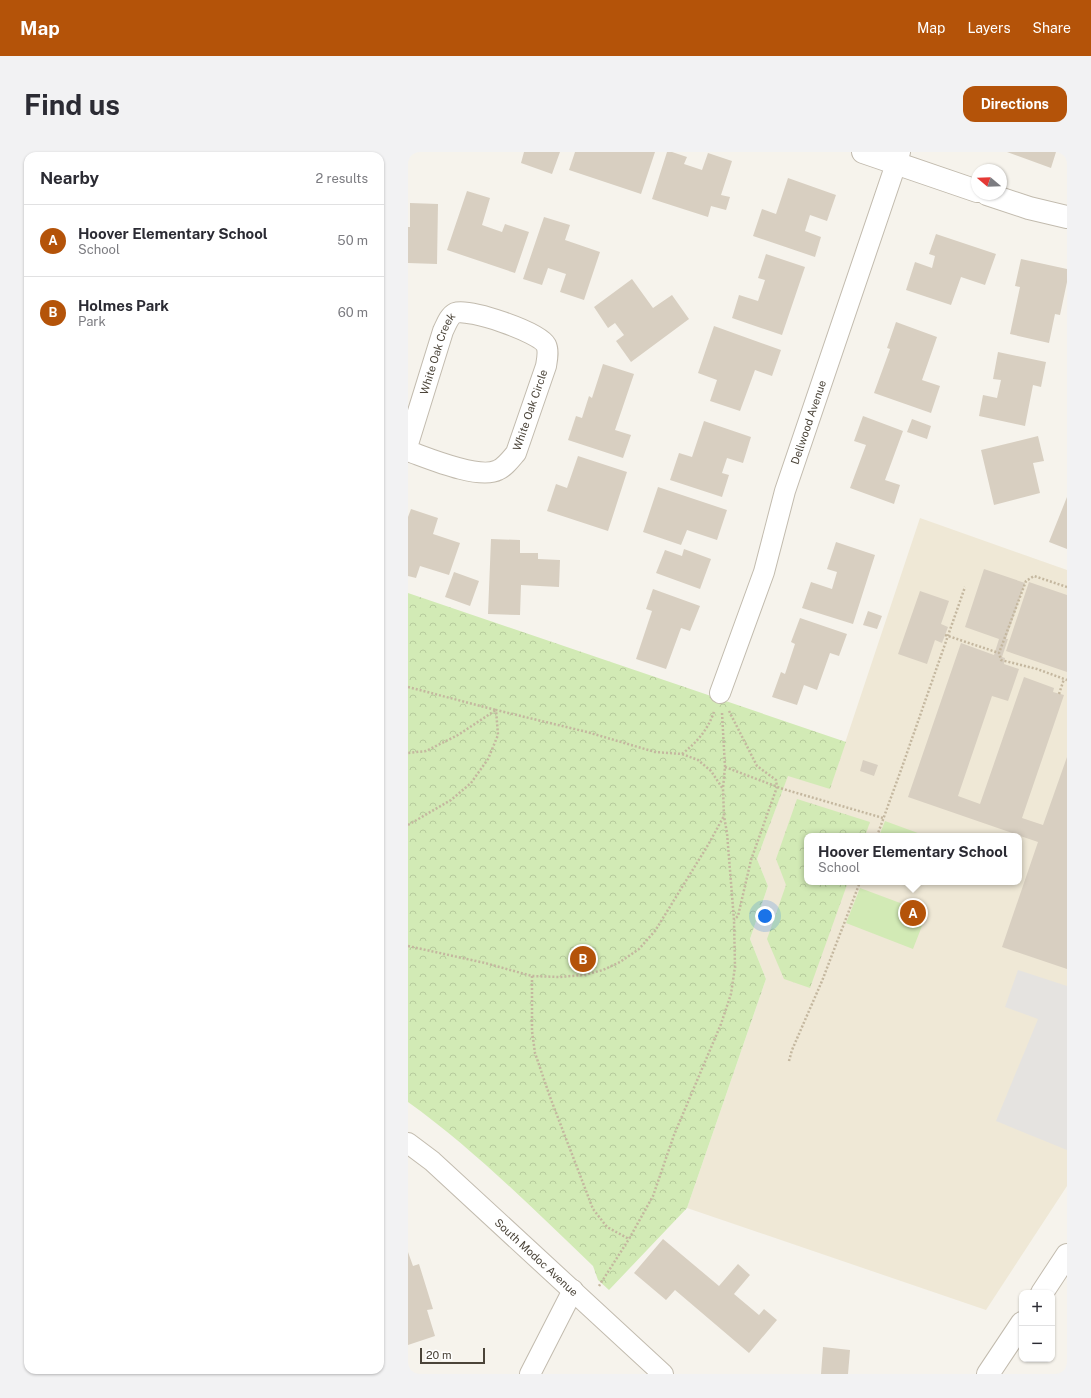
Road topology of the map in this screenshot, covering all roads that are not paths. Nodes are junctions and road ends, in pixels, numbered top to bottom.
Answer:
1 (864, 152) edge
2 (898, 158) edge
3 (971, 188) edge
4 (1005, 200) edge
5 (1067, 217) edge
6 (546, 345) joint
7 (408, 444) edge
8 (408, 451) edge
9 (720, 693) road end
10 (408, 1143) edge
11 (1067, 1255) edge
12 (573, 1290) junction
13 (1044, 1290) edge
14 (1020, 1326) edge
15 (530, 1374) edge
16 (663, 1374) edge
17 (988, 1374) edge

1 - 2 street
2 - 3 street
2 - 9 street, Dellwood Avenue
4 - 5 street
6 - 7 street, White Oak Creek
6 - 8 street, White Oak Circle
10 - 12 street, South Modoc Avenue
11 - 13 street
12 - 15 street
12 - 16 street, South Modoc Avenue
14 - 17 street

